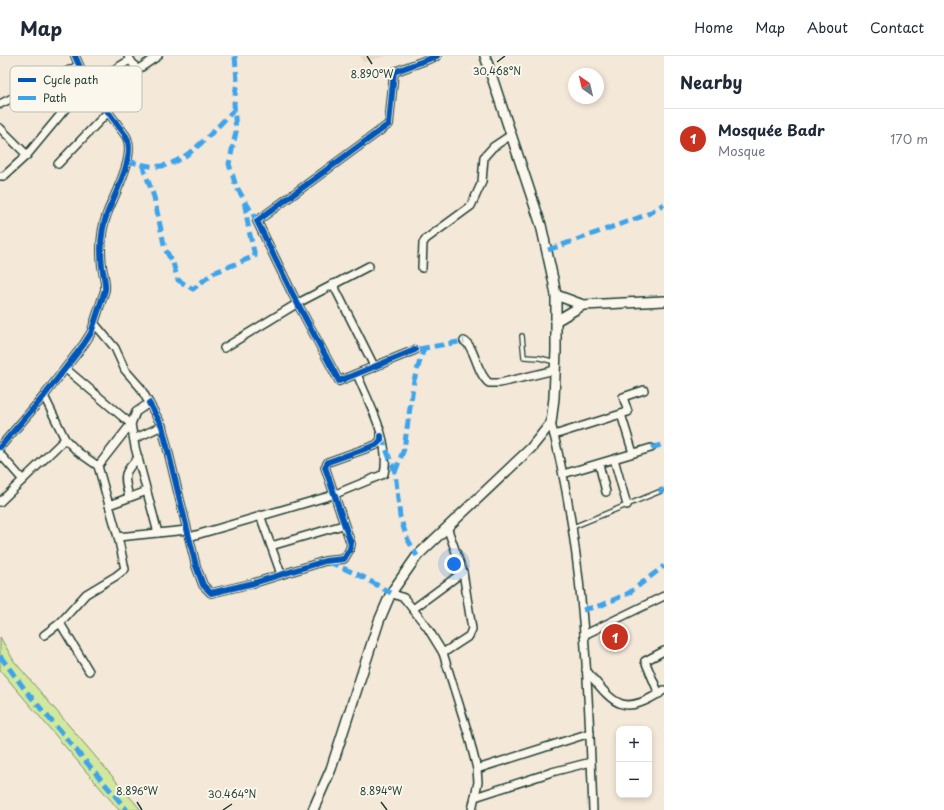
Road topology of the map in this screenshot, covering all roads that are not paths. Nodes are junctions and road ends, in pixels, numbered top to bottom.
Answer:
1 (74, 56) edge
2 (158, 56) edge
3 (437, 56) edge
4 (485, 56) edge
5 (129, 58) edge
6 (78, 66) edge
7 (119, 66) edge
8 (142, 67) edge
9 (10, 99) edge
10 (0, 104) edge
11 (63, 112) edge
12 (108, 112) joint
13 (0, 128) edge
14 (511, 135) junction
15 (27, 155) junction
16 (58, 164) dead end
17 (0, 176) edge
18 (369, 266) dead end
19 (422, 268) dead end
20 (333, 284) junction
21 (556, 295) junction
22 (664, 301) edge
23 (298, 303) junction
24 (583, 305) junction
25 (556, 321) junction
26 (94, 323) junction
27 (522, 336) dead end
28 (464, 341) dead end
29 (224, 348) dead end
30 (415, 350) dead end
31 (374, 366) junction
32 (556, 366) junction
33 (66, 369) junction
34 (356, 374) junction
35 (644, 390) dead end
36 (44, 396) junction
37 (149, 403) junction
38 (621, 414) junction
39 (551, 423) junction
40 (131, 424) junction
41 (162, 426) junction
42 (554, 435) junction
43 (381, 436) junction
44 (65, 439) junction
45 (134, 439) junction
46 (0, 447) edge
47 (651, 448) dead end
48 (633, 453) junction
49 (0, 454) edge
50 (138, 458) junction
51 (614, 459) junction
52 (599, 464) junction
53 (98, 466) junction
54 (563, 474) junction
55 (23, 480) junction
56 (147, 491) junction
57 (661, 491) dead end
58 (606, 492) dead end
59 (333, 495) junction
60 (129, 497) junction
61 (0, 502) edge
62 (109, 505) junction
63 (626, 505) junction
64 (260, 515) junction
65 (344, 525) junction
66 (447, 527) junction
67 (573, 528) junction
68 (158, 533) junction
69 (188, 533) junction
70 (118, 537) junction
71 (271, 546) junction
72 (463, 572) junction
73 (281, 574) junction
74 (391, 593) junction
75 (664, 596) edge
76 (413, 609) junction
77 (60, 623) junction
78 (44, 635) dead end
79 (584, 635) junction
80 (664, 651) edge
81 (443, 653) junction
82 (586, 670) junction
83 (89, 671) dead end
84 (662, 692) edge
85 (590, 733) junction
86 (591, 762) junction
87 (477, 769) junction
88 (475, 797) junction
89 (313, 810) edge
90 (472, 810) edge
91 (593, 810) edge

1 - 6 street
2 - 8 street
3 - 23 street
4 - 14 main road
5 - 7 street
9 - 10 street
11 - 15 street
12 - 16 street
12 - 26 street
13 - 15 street
14 - 19 street
14 - 21 main road
15 - 17 street
18 - 20 street
20 - 23 street
20 - 31 street
21 - 24 main road
21 - 25 main road
22 - 24 main road
23 - 29 street
23 - 34 street
24 - 25 main road
25 - 32 main road
26 - 33 street
26 - 37 street
27 - 32 lane
28 - 32 street
30 - 31 street
31 - 34 street
32 - 39 main road
33 - 36 street
33 - 40 street
34 - 43 street
35 - 38 street
36 - 44 street
36 - 46 street
37 - 40 street
37 - 41 street
38 - 42 street
38 - 48 street
39 - 42 street
39 - 66 main road
40 - 45 street
40 - 53 street
41 - 45 street
41 - 69 street
42 - 54 street
43 - 59 street
43 - 59 street
44 - 53 street
44 - 55 street
45 - 50 street
47 - 48 street
48 - 51 street
49 - 55 street
50 - 56 street
50 - 60 street
51 - 52 street
51 - 63 street
52 - 54 street
52 - 58 street
53 - 62 street
54 - 67 street
55 - 61 street
56 - 60 street
56 - 68 street
57 - 63 lane
59 - 64 street
59 - 65 street
60 - 62 street
62 - 70 street
63 - 67 lane
64 - 69 street
64 - 71 street
65 - 71 street
65 - 73 street
66 - 72 street
66 - 74 main road
67 - 79 street
68 - 69 street
68 - 70 street
69 - 73 street
70 - 77 street
71 - 73 street
72 - 76 street
72 - 81 street
74 - 76 street
74 - 89 main road
75 - 79 street
76 - 81 street
77 - 78 street
77 - 83 street
79 - 82 street
80 - 84 street
81 - 87 street
82 - 84 street
82 - 85 street
85 - 86 street
85 - 87 street
86 - 88 street
86 - 91 street
87 - 88 street
88 - 90 street

